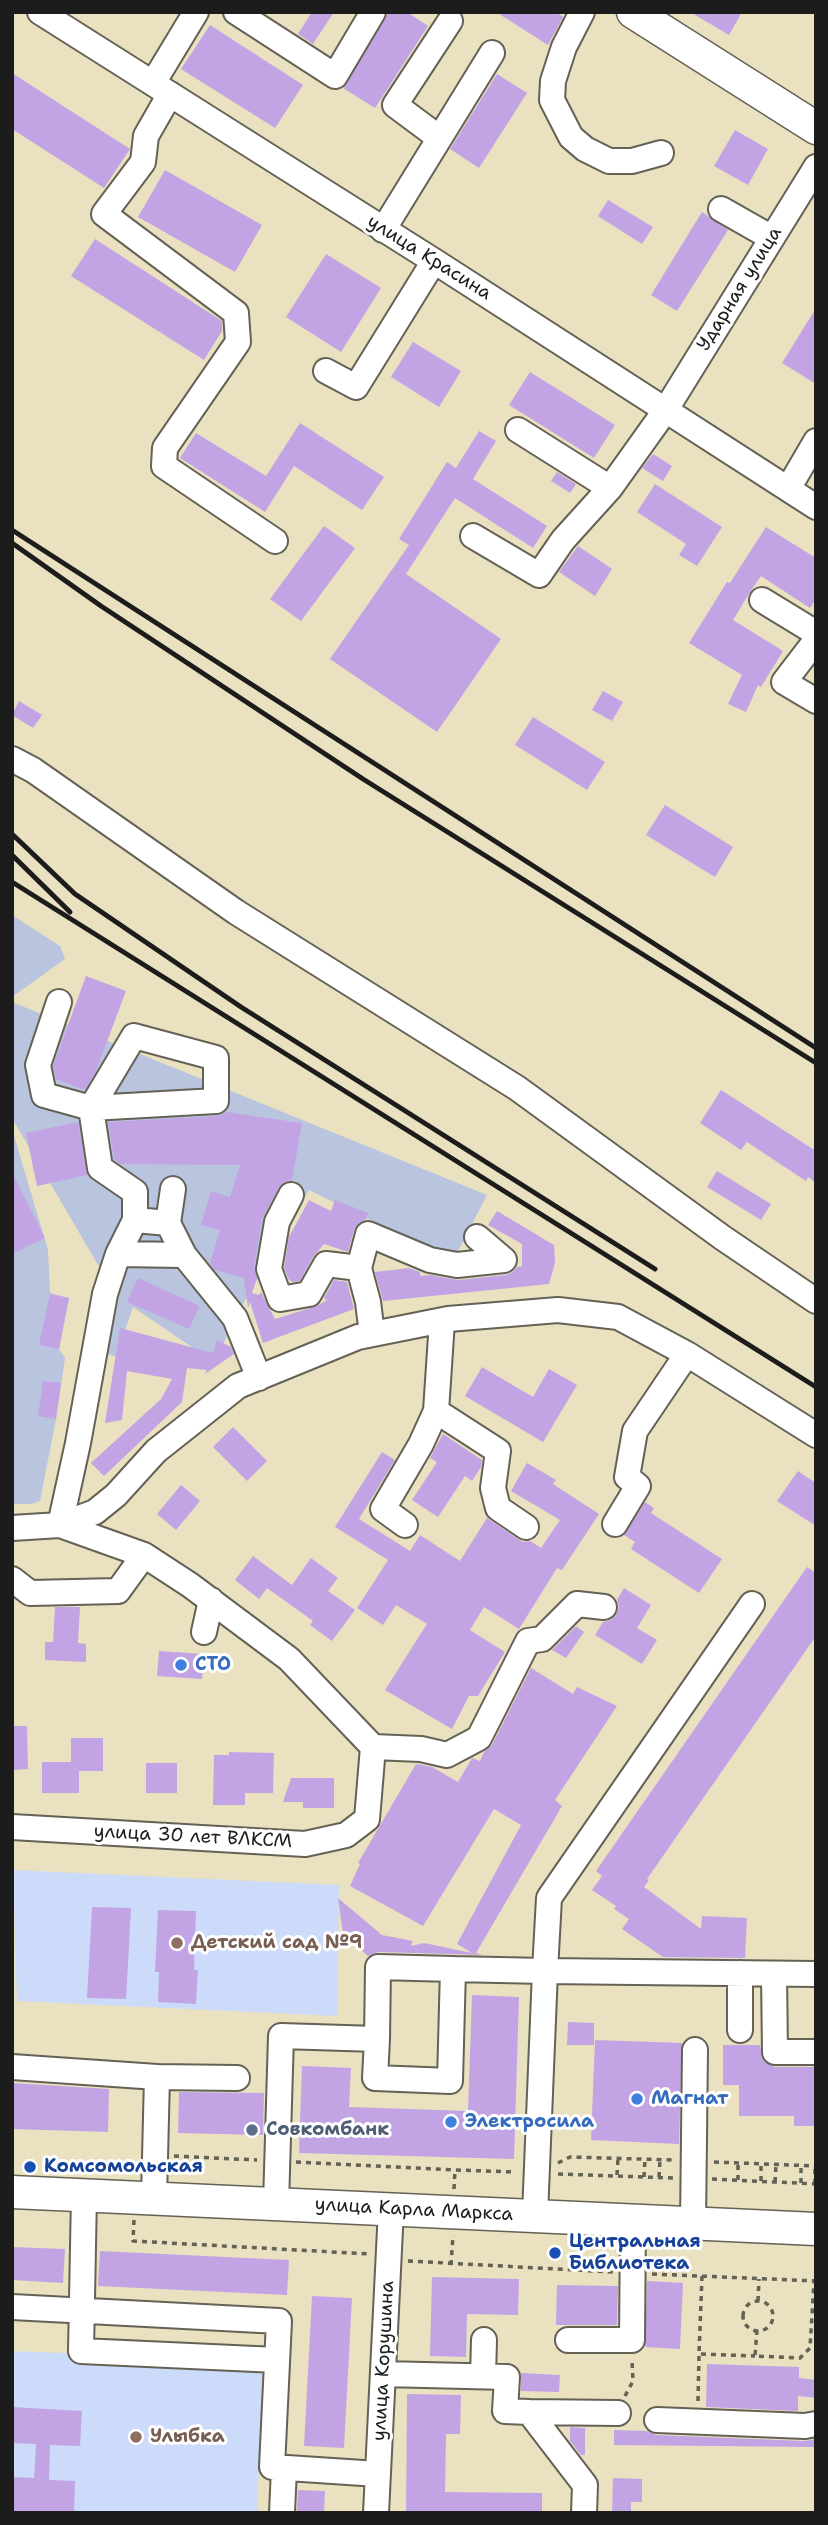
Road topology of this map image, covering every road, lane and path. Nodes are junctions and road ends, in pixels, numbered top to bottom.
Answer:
1 (40, 12) edge
2 (196, 12) edge
3 (236, 12) edge
4 (373, 12) edge
5 (582, 12) edge
6 (633, 12) edge
7 (450, 21) dead end
8 (492, 53) dead end
9 (162, 89) junction
10 (816, 128) edge
11 (439, 137) junction
12 (661, 153) dead end
13 (816, 167) edge
14 (721, 209) dead end
15 (383, 230) junction
16 (772, 238) junction
17 (434, 261) junction
18 (326, 371) dead end
19 (665, 411) junction
20 (518, 430) dead end
21 (816, 441) edge
22 (610, 488) junction
23 (789, 489) junction
24 (816, 507) edge
25 (473, 536) dead end
26 (275, 541) dead end
27 (761, 600) dead end
28 (814, 643) edge
29 (816, 701) edge
30 (12, 759) edge
31 (59, 1002) dead end
32 (91, 1108) junction
33 (173, 1189) dead end
34 (291, 1195) dead end
35 (135, 1220) junction
36 (168, 1223) junction
37 (477, 1237) dead end
38 (118, 1254) junction
39 (184, 1255) junction
40 (359, 1268) junction
41 (816, 1301) edge
42 (442, 1321) junction
43 (372, 1334) junction
44 (687, 1354) junction
45 (259, 1378) junction
46 (436, 1411) junction
47 (816, 1435) edge
48 (615, 1524) dead end
49 (60, 1525) junction
50 (405, 1525) dead end
51 (526, 1527) dead end
52 (12, 1528) edge
53 (144, 1555) junction
54 (12, 1579) edge
55 (211, 1600) junction
56 (752, 1604) dead end
57 (604, 1607) dead end
58 (204, 1632) dead end
59 (373, 1747) junction
60 (12, 1827) edge
61 (453, 1969) junction
62 (545, 1971) junction
63 (740, 1973) junction
64 (775, 1974) junction
65 (816, 1974) edge
66 (740, 2030) dead end
67 (377, 2039) junction
68 (695, 2050) dead end
69 (816, 2052) edge
70 (12, 2067) edge
71 (157, 2077) junction
72 (237, 2078) dead end
73 (155, 2155) junction
74 (618, 2158) junction
75 (645, 2159) junction
76 (660, 2160) junction
77 (278, 2161) junction
78 (694, 2161) junction
79 (738, 2163) junction
80 (761, 2164) junction
81 (776, 2165) junction
82 (801, 2166) junction
83 (816, 2166) edge
84 (455, 2170) dead end
85 (537, 2173) junction
86 (617, 2175) dead end
87 (644, 2176) dead end
88 (659, 2177) dead end
89 (738, 2180) dead end
90 (761, 2181) dead end
91 (775, 2182) dead end
92 (801, 2183) dead end
93 (815, 2184) edge
94 (12, 2192) edge
95 (84, 2195) junction
96 (144, 2198) junction
97 (276, 2204) junction
98 (391, 2209) junction
99 (535, 2216) junction
100 (634, 2221) junction
101 (692, 2223) junction
102 (816, 2229) edge
103 (390, 2255) junction
104 (633, 2273) junction
105 (702, 2276) junction
106 (759, 2279) junction
107 (815, 2281) edge
108 (758, 2301) junction
109 (12, 2307) edge
110 (81, 2310) junction
111 (757, 2330) junction
112 (484, 2340) dead end
113 (568, 2340) dead end
114 (632, 2340) junction
115 (699, 2354) junction
116 (755, 2357) junction
117 (277, 2360) junction
118 (383, 2374) junction
119 (483, 2376) junction
120 (528, 2412) junction
121 (618, 2413) joint
122 (657, 2420) dead end
123 (697, 2421) junction
124 (816, 2424) edge
125 (284, 2468) junction
126 (378, 2474) junction
127 (282, 2513) edge
128 (376, 2513) edge
129 (584, 2513) edge

1 - 9 street, улица Красина
2 - 9 street
3 - 4 street
5 - 12 street
6 - 10 main road
7 - 11 street
8 - 11 street
9 - 15 street, улица Красина
9 - 26 street
11 - 15 street
13 - 16 street, Ударная улица
14 - 16 street
15 - 17 street, улица Красина
16 - 19 street, Ударная улица
17 - 18 street
17 - 19 street, улица Красина
19 - 22 street, Ударная улица
19 - 23 street, улица Красина
20 - 22 street
21 - 23 street
22 - 25 street, Ударная улица
23 - 24 street, улица Красина
27 - 28 street
28 - 29 street
30 - 41 street
31 - 32 street
32 - 32 street
32 - 35 street
33 - 36 street
34 - 40 street
35 - 36 street
35 - 38 street
36 - 39 street
37 - 40 street
38 - 39 street
38 - 49 street
39 - 45 street
40 - 43 street
42 - 43 street
42 - 44 street
42 - 46 street
43 - 45 street
44 - 47 street
44 - 48 street
45 - 49 street
46 - 50 street
46 - 51 street
49 - 52 street
49 - 53 street
53 - 54 street
53 - 55 street
55 - 58 street
55 - 59 street
56 - 62 street
57 - 59 street
59 - 60 street, улица 30 лет ВЛКСМ
61 - 62 street
61 - 67 street
61 - 67 street
62 - 63 street
62 - 85 street
63 - 64 street
63 - 66 street
64 - 65 street
64 - 69 street
67 - 77 street
68 - 78 street
70 - 71 street
71 - 72 street
71 - 73 street
73 - 77 path
73 - 96 street
74 - 75 path
74 - 85 path
74 - 86 path
75 - 76 path
75 - 87 path
76 - 78 path
76 - 88 path
77 - 84 path
77 - 97 street
78 - 79 path
78 - 101 street
79 - 80 path
79 - 89 path
80 - 81 path
80 - 90 path
81 - 82 path
81 - 91 path
82 - 83 path
82 - 92 path
83 - 93 path
85 - 99 street
94 - 95 main road, улица Карла Маркса
95 - 96 main road, улица Карла Маркса
95 - 110 street
96 - 97 main road, улица Карла Маркса
96 - 103 path
97 - 98 main road, улица Карла Маркса
98 - 99 main road, улица Карла Маркса
98 - 103 street, улица Корушина
99 - 100 main road, улица Карла Маркса
100 - 101 main road, улица Карла Маркса
100 - 104 street
101 - 102 main road, улица Карла Маркса
103 - 104 path
103 - 118 street, улица Корушина
104 - 105 path
104 - 114 street
105 - 106 path
105 - 115 path
106 - 107 path
106 - 108 path
107 - 116 path
108 - 111 path
108 - 111 path
109 - 110 street
110 - 117 street
110 - 117 street
111 - 116 path
112 - 119 street
113 - 114 street
114 - 121 path
115 - 116 path
115 - 123 path
117 - 125 street
118 - 119 street
118 - 126 street, улица Корушина
119 - 120 street
120 - 121 street
120 - 129 street
122 - 123 street
123 - 124 street
125 - 126 street
125 - 127 street
126 - 128 street, улица Корушина

